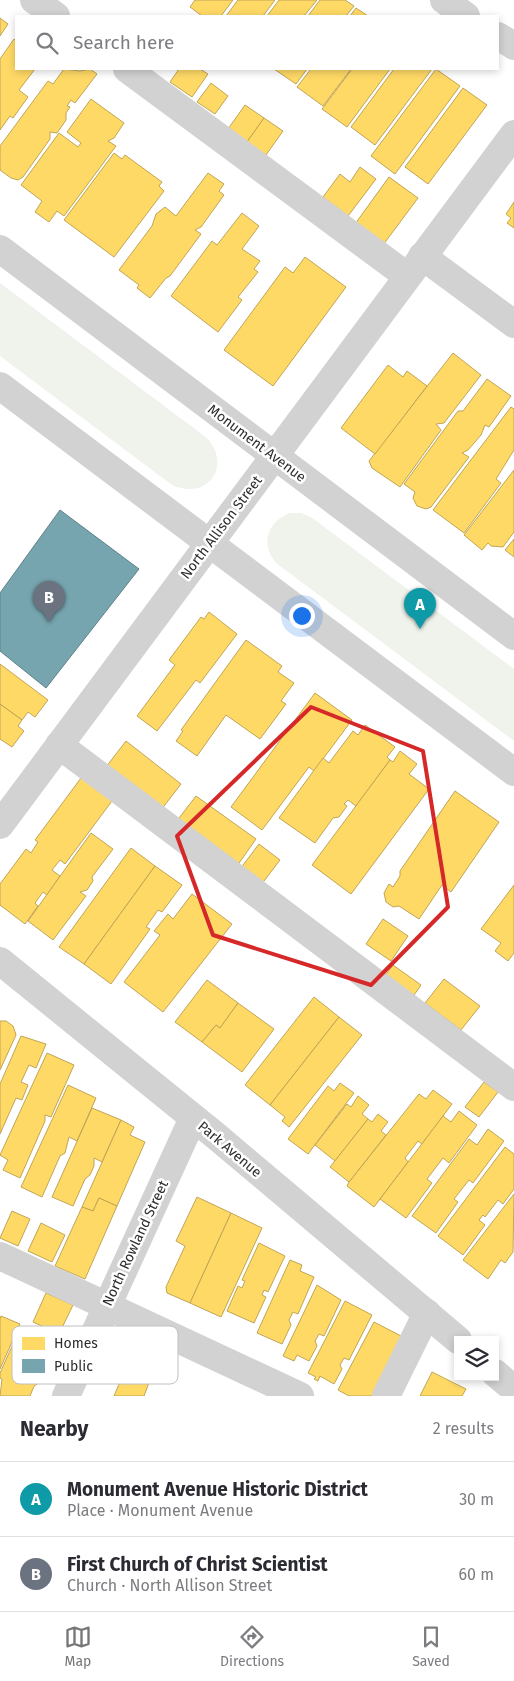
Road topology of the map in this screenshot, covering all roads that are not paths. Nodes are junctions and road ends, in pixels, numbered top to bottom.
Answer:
1 (34, 0) edge
2 (444, 0) edge
3 (55, 15) edge
4 (465, 15) edge
5 (499, 37) edge
6 (514, 46) edge
7 (128, 70) edge
8 (514, 134) edge
9 (0, 249) edge
10 (415, 266) junction
11 (514, 324) edge
12 (0, 386) edge
13 (274, 456) junction
14 (209, 543) junction
15 (514, 636) edge
16 (59, 745) junction
17 (514, 772) edge
18 (0, 825) edge
19 (0, 961) edge
20 (514, 1087) edge
21 (194, 1118) junction
22 (0, 1256) edge
23 (107, 1305) junction
24 (428, 1313) junction
25 (98, 1326) edge
26 (152, 1326) edge
27 (454, 1336) edge
28 (178, 1338) edge
29 (499, 1376) edge
30 (71, 1384) edge
31 (514, 1389) edge
32 (66, 1396) edge
33 (300, 1396) edge
34 (386, 1396) edge

1 - 3 street
2 - 4 street
5 - 6 street
7 - 10 street
8 - 10 street, North Allison Street
9 - 13 street, Monument Avenue
10 - 11 street
10 - 13 street, North Allison Street
12 - 14 street
13 - 14 street, North Allison Street
13 - 15 street, Monument Avenue
14 - 16 street, North Allison Street
14 - 17 street
16 - 18 street, North Allison Street
16 - 20 street
19 - 21 street, Park Avenue
21 - 23 street, North Rowland Street
21 - 24 street, Park Avenue
22 - 23 street
23 - 25 street, North Rowland Street
23 - 26 street
24 - 27 street, Park Avenue
24 - 34 street
28 - 33 street
29 - 31 street
30 - 32 street, North Rowland Street

